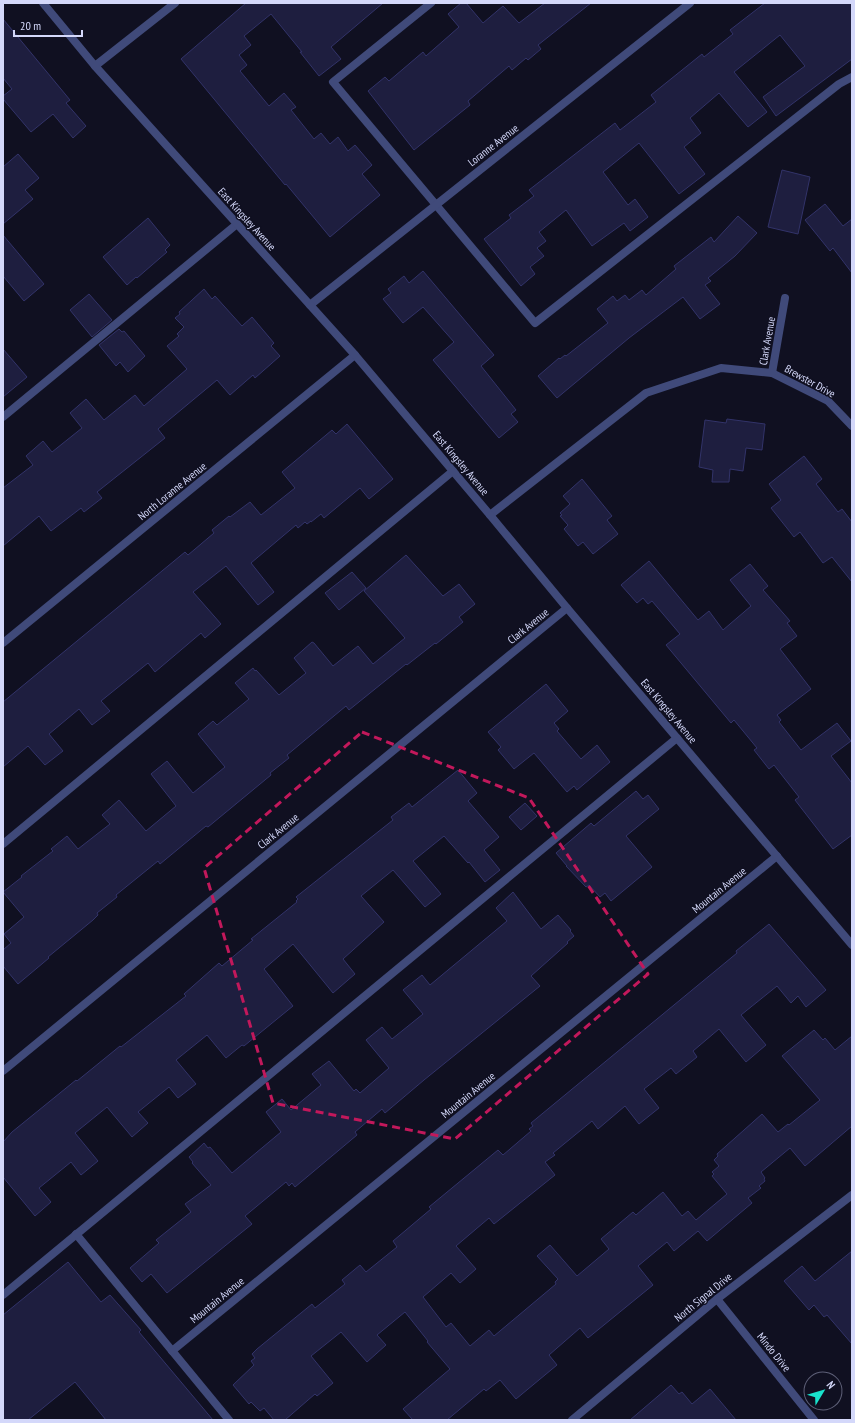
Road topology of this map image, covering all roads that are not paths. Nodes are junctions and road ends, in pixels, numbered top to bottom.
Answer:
1 (43, 3) edge
2 (175, 3) edge
3 (431, 3) edge
4 (690, 3) edge
5 (95, 66) junction
6 (852, 77) edge
7 (436, 204) junction
8 (236, 224) junction
9 (786, 298) dead end
10 (310, 305) junction
11 (355, 355) junction
12 (772, 373) junction
13 (3, 417) edge
14 (852, 426) edge
15 (453, 472) junction
16 (490, 515) junction
17 (567, 608) junction
18 (3, 643) edge
19 (677, 738) junction
20 (3, 844) edge
21 (777, 856) junction
22 (852, 946) edge
23 (3, 1070) edge
24 (852, 1195) edge
25 (76, 1234) junction
26 (3, 1295) edge
27 (717, 1299) junction
28 (172, 1351) junction
29 (229, 1420) edge
30 (572, 1420) edge
31 (814, 1420) edge

1 - 5 street, East Kingsley Avenue
2 - 5 street
3 - 7 street
4 - 7 street, Loranne Avenue
5 - 8 street, East Kingsley Avenue
6 - 7 street
7 - 10 street, Loranne Avenue
8 - 10 street, East Kingsley Avenue
8 - 13 street
9 - 12 street, Clark Avenue
10 - 11 street, East Kingsley Avenue
11 - 15 street, East Kingsley Avenue
11 - 18 street, North Loranne Avenue
12 - 14 street, Brewster Drive
12 - 16 street, Clark Avenue
15 - 16 street, East Kingsley Avenue
15 - 20 street
16 - 17 street, East Kingsley Avenue
17 - 19 street, East Kingsley Avenue
17 - 23 street, Clark Avenue
19 - 21 street, East Kingsley Avenue
19 - 25 street
21 - 22 street, East Kingsley Avenue
21 - 28 street, Mountain Avenue
24 - 27 street, North Signal Drive
25 - 26 street
25 - 28 street
27 - 30 street, North Signal Drive
27 - 31 street, Mindo Drive
28 - 29 street

